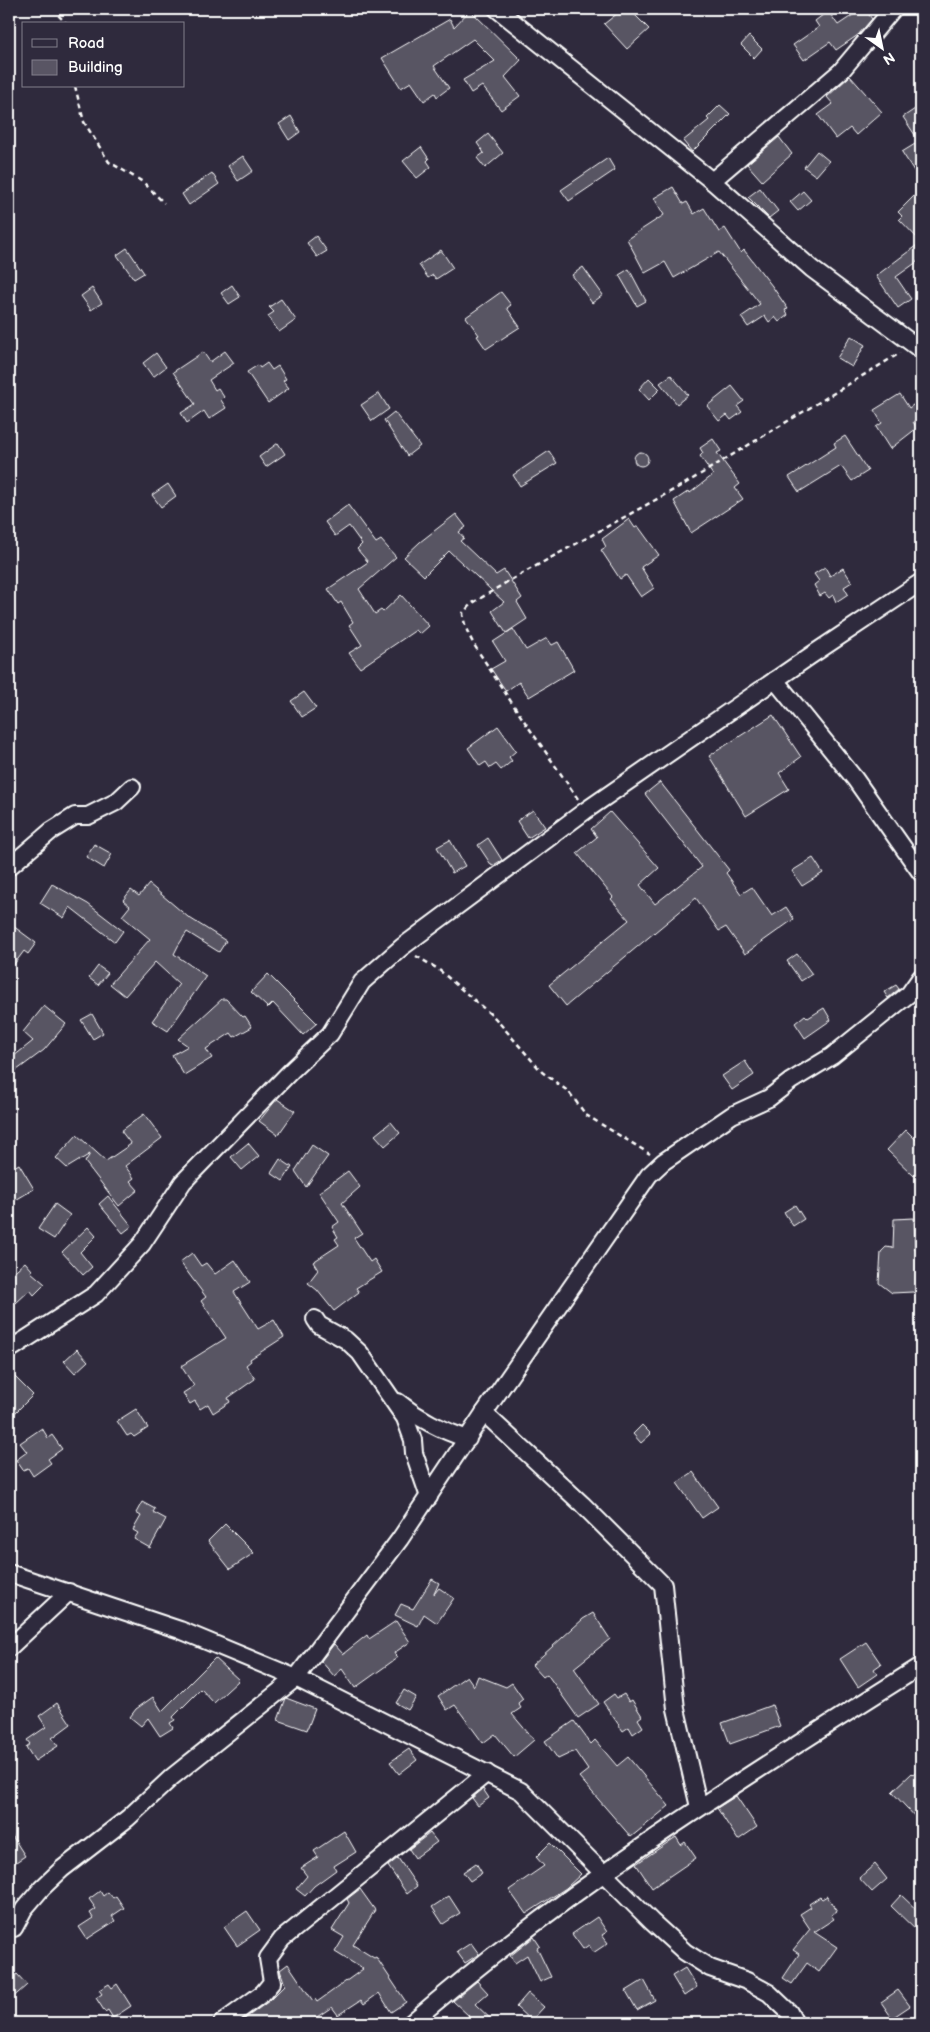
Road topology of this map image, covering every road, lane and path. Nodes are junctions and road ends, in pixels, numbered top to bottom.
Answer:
1 (52, 9) edge
2 (497, 9) edge
3 (893, 9) edge
4 (65, 22) edge
5 (76, 88) edge
6 (712, 181) junction
7 (164, 203) dead end
8 (918, 347) edge
9 (921, 582) edge
10 (775, 680) junction
11 (132, 787) dead end
12 (585, 811) junction
13 (9, 867) edge
14 (921, 873) edge
15 (402, 947) junction
16 (921, 978) edge
17 (662, 1162) junction
18 (315, 1319) dead end
19 (9, 1350) edge
20 (384, 1390) junction
21 (484, 1413) junction
22 (468, 1439) junction
23 (429, 1497) junction
24 (9, 1573) edge
25 (69, 1592) junction
26 (9, 1648) edge
27 (921, 1666) edge
28 (296, 1678) junction
29 (487, 1774) junction
30 (699, 1807) junction
31 (602, 1872) junction
32 (14, 1928) dead end
33 (222, 2023) edge
34 (411, 2023) edge
35 (796, 2023) edge

1 - 4 path
2 - 6 street
3 - 6 street
5 - 7 path
6 - 8 street
8 - 12 path
9 - 10 street
10 - 12 street
10 - 14 street
11 - 13 street
12 - 15 street
15 - 17 path
15 - 19 street
16 - 17 street
17 - 21 street
18 - 20 street
20 - 22 street
20 - 23 street
21 - 22 street
21 - 30 street
22 - 23 street
23 - 28 street
24 - 25 street
25 - 26 street
25 - 28 street
27 - 30 street
28 - 29 street
28 - 32 street
29 - 31 street
29 - 33 street
30 - 31 street
31 - 34 street
31 - 35 street

